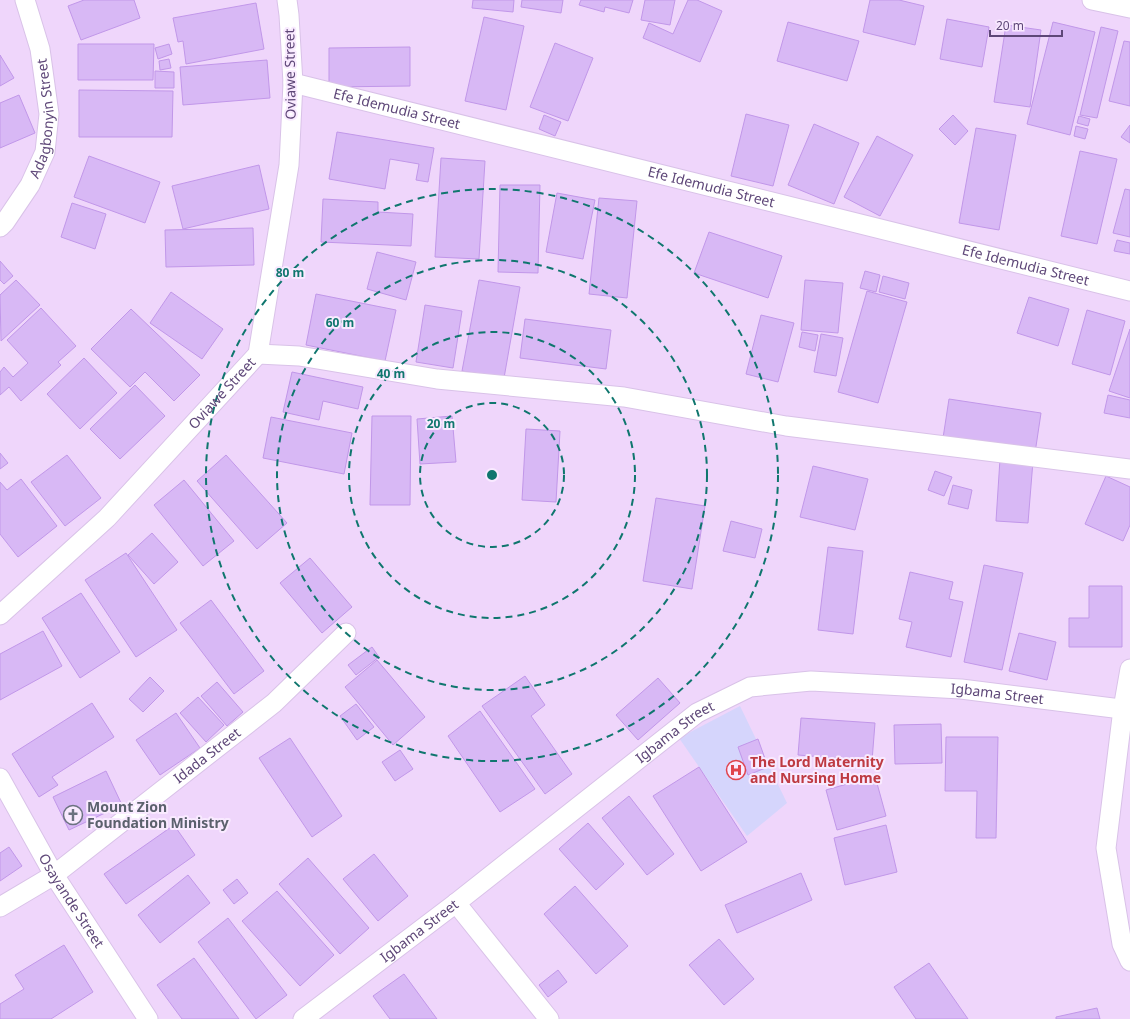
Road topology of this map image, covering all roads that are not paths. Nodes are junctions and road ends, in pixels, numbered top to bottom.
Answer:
1 (25, 0) edge
2 (287, 0) edge
3 (1092, 0) edge
4 (1130, 8) edge
5 (293, 83) junction
6 (0, 227) edge
7 (1130, 291) edge
8 (258, 354) junction
9 (1130, 468) edge
10 (0, 615) edge
11 (346, 633) dead end
12 (1130, 669) edge
13 (1127, 710) edge
14 (0, 778) edge
15 (54, 875) junction
16 (456, 902) junction
17 (0, 907) edge
18 (1130, 961) edge
19 (148, 1019) edge
20 (303, 1019) edge
21 (549, 1019) edge

1 - 6 street, Adagbonyin Street
2 - 5 street, Oviawe Street
3 - 4 street
5 - 7 street, Efe Idemudia Street
5 - 8 street, Oviawe Street
8 - 9 street
8 - 10 street, Oviawe Street
11 - 15 street, Idada Street
12 - 13 street
13 - 16 street, Igbama Street
13 - 18 street
14 - 15 street, Osayande Street
15 - 17 street, Idada Street
15 - 19 street, Osayande Street
16 - 20 street, Igbama Street
16 - 21 street

